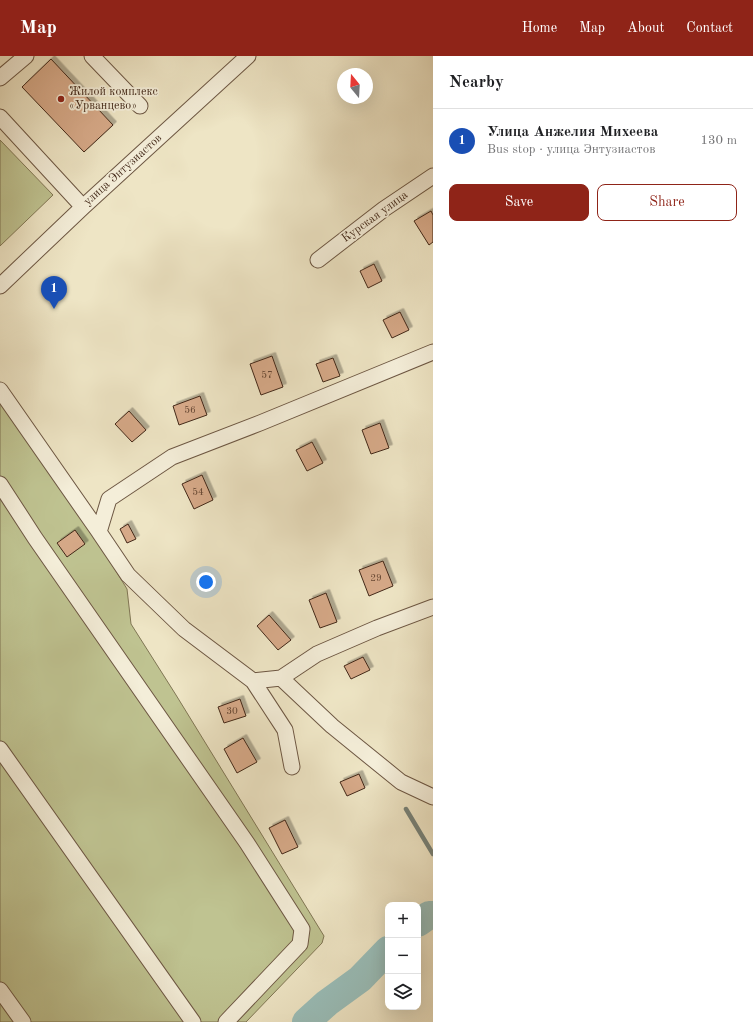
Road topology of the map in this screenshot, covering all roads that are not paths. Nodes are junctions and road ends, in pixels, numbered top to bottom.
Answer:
1 (26, 56) edge
2 (92, 56) edge
3 (248, 56) edge
4 (0, 78) edge
5 (140, 106) dead end
6 (0, 117) edge
7 (433, 176) edge
8 (83, 207) junction
9 (318, 260) dead end
10 (0, 286) edge
11 (433, 352) edge
12 (0, 390) edge
13 (0, 484) edge
14 (99, 532) junction
15 (433, 607) edge
16 (281, 678) junction
17 (253, 681) junction
18 (0, 749) edge
19 (292, 768) dead end
20 (433, 797) edge
21 (0, 990) edge
22 (23, 1022) edge
23 (192, 1022) edge
24 (226, 1022) edge

1 - 4 street
2 - 5 street
3 - 8 street, улица Энтузиастов
6 - 8 street
7 - 9 street, Курская улица
8 - 10 street, улица Энтузиастов
11 - 14 street
12 - 14 street
13 - 24 street
14 - 17 street
15 - 16 street
16 - 17 street
16 - 20 street
17 - 19 street
18 - 23 street
21 - 22 street

